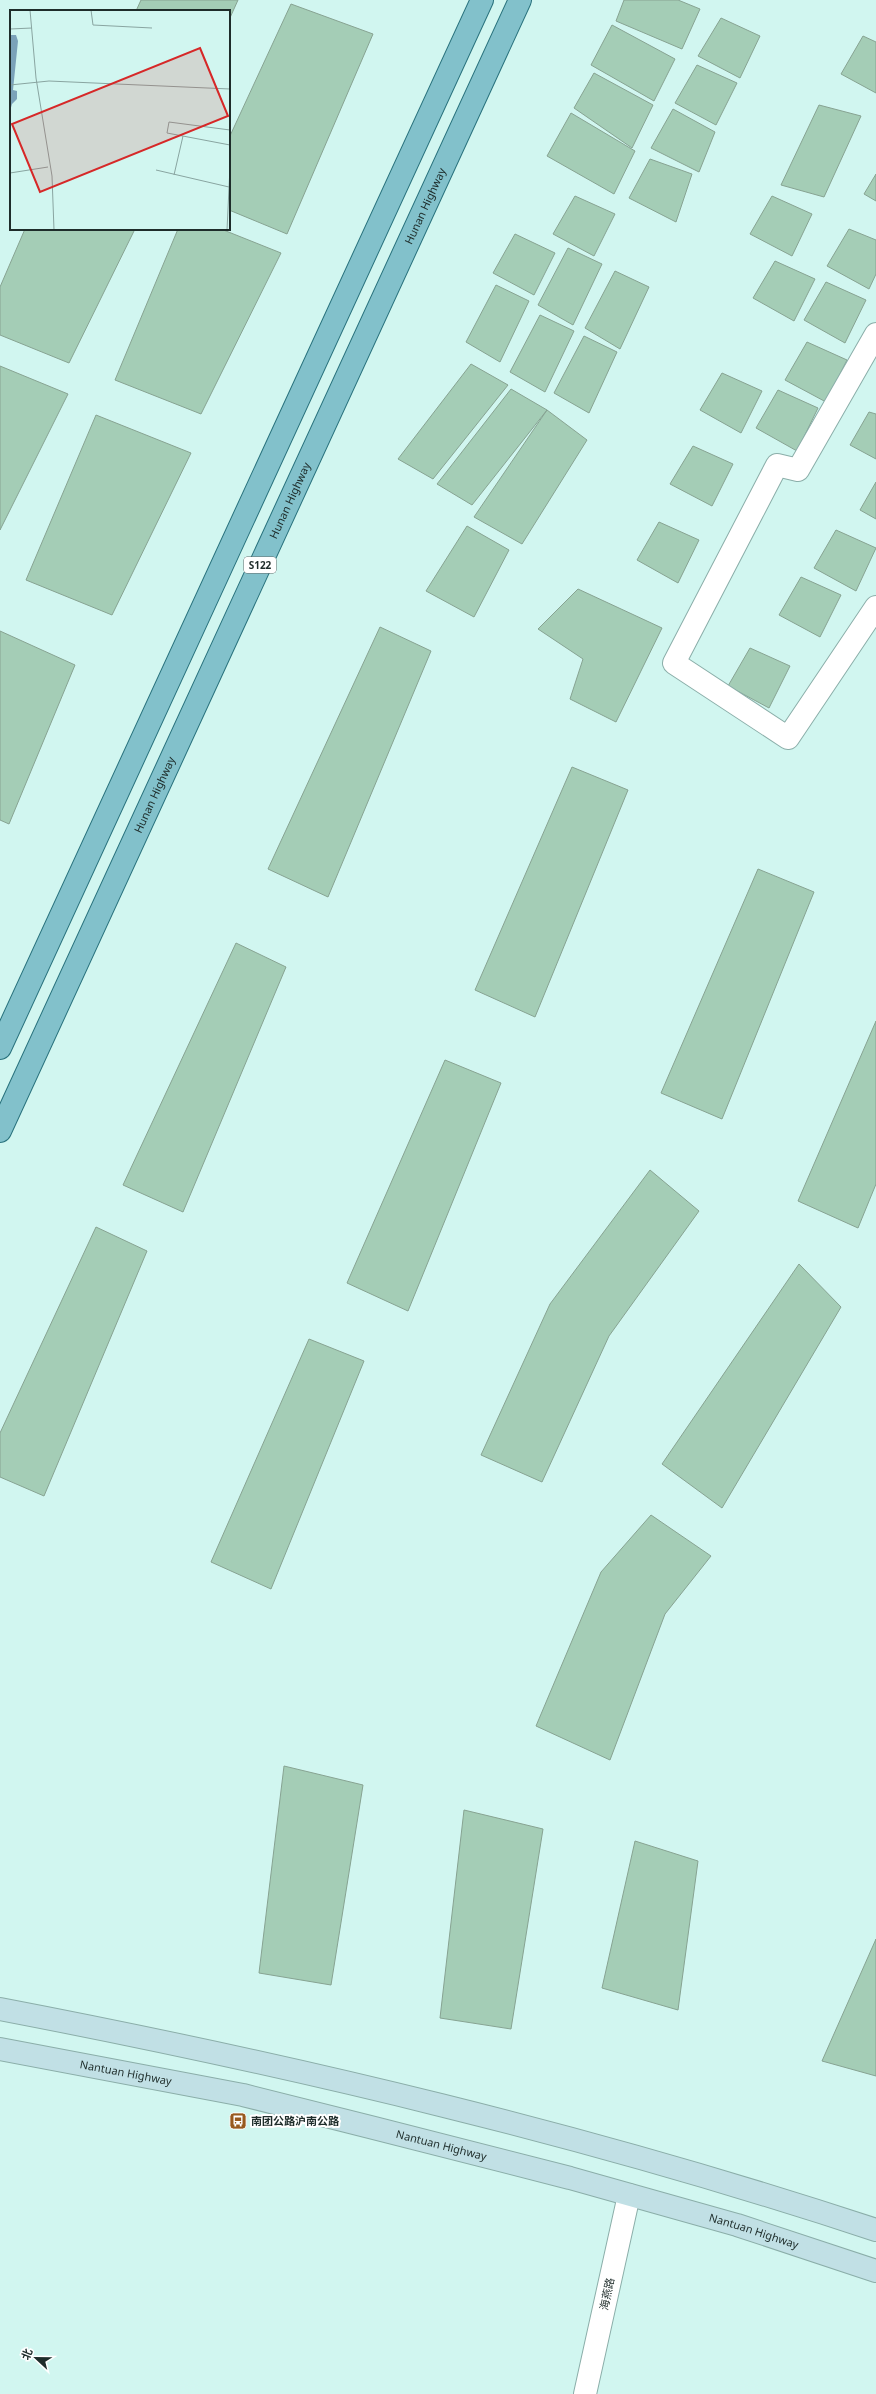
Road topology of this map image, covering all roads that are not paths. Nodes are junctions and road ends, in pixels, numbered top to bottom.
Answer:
1 (482, 0) edge
2 (520, 0) edge
3 (876, 334) edge
4 (876, 607) edge
5 (0, 1048) edge
6 (0, 1131) edge
7 (0, 2009) edge
8 (0, 2049) edge
9 (629, 2195) junction
10 (876, 2230) edge
11 (876, 2271) edge
12 (585, 2394) edge

1 - 5 main road
2 - 6 main road, Hunan Highway / S122
3 - 4 street
7 - 10 main road
8 - 9 main road, Nantuan Highway
9 - 11 main road, Nantuan Highway
9 - 12 street, 海燕路

